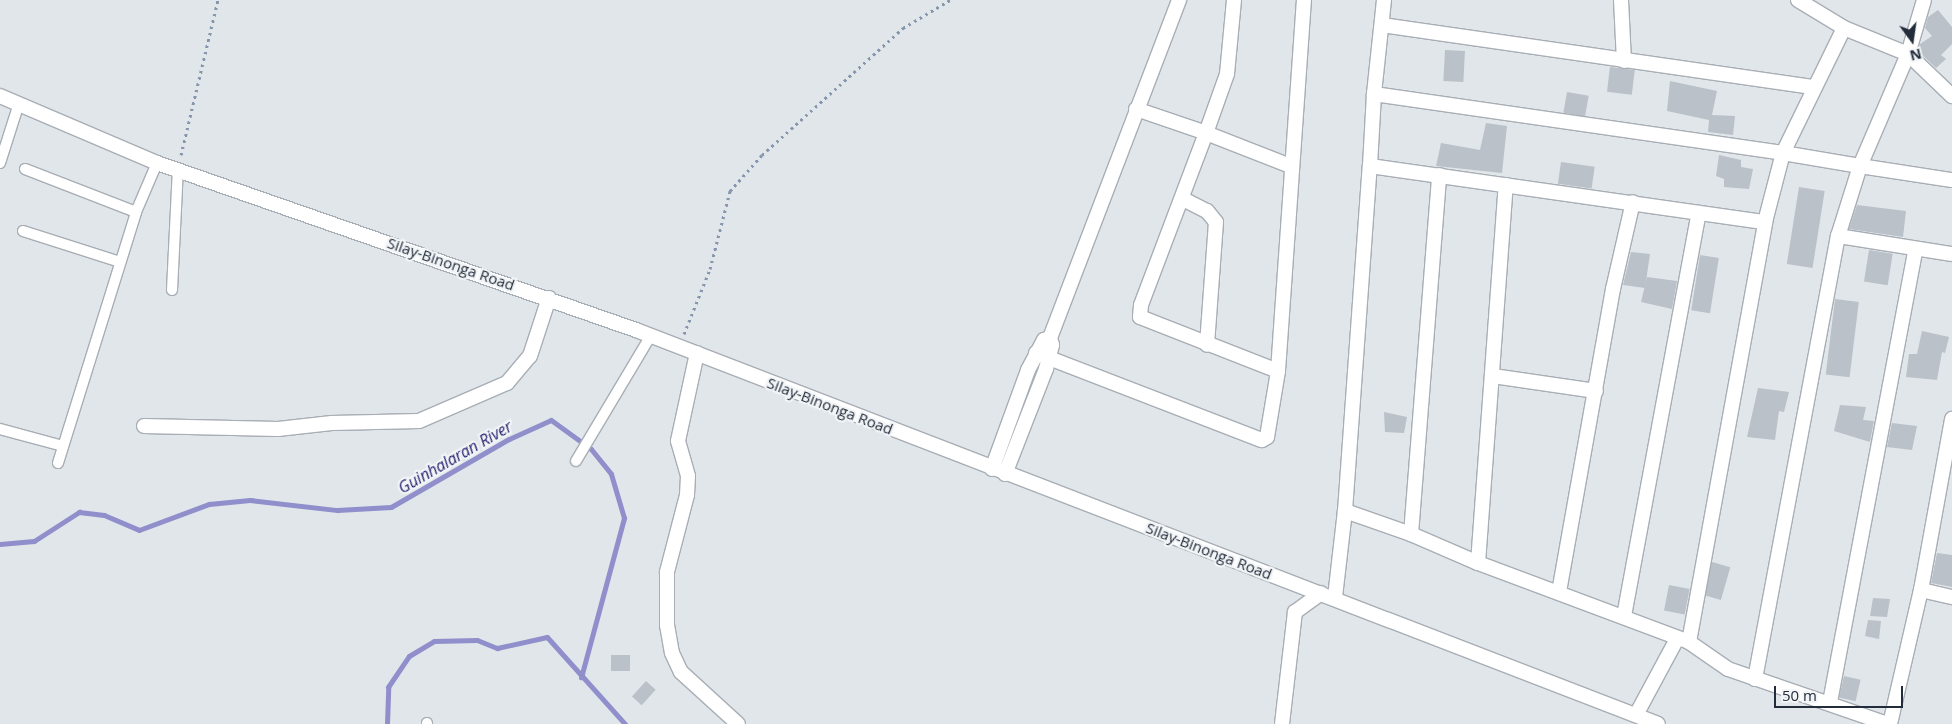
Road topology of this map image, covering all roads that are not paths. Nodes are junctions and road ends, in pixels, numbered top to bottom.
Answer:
1 (1179, 0) edge
2 (1234, 0) edge
3 (1304, 0) edge
4 (1384, 0) edge
5 (1621, 0) edge
6 (1798, 0) edge
7 (1924, 0) edge
8 (1382, 25) junction
9 (1844, 28) junction
10 (1908, 54) junction
11 (1624, 61) junction
12 (1813, 87) junction
13 (1374, 94) junction
14 (0, 96) edge
15 (1952, 96) edge
16 (19, 103) junction
17 (1136, 109) junction
18 (1206, 133) junction
19 (1783, 153) junction
20 (0, 163) edge
21 (157, 163) junction
22 (1290, 166) junction
23 (1370, 166) junction
24 (1860, 166) junction
25 (178, 168) junction
26 (25, 169) dead end
27 (1439, 175) junction
28 (1952, 180) edge
29 (1506, 185) junction
30 (1183, 199) junction
31 (1632, 202) junction
32 (136, 212) junction
33 (1699, 213) junction
34 (1765, 222) junction
35 (23, 231) dead end
36 (1838, 236) junction
37 (1916, 248) junction
38 (1952, 254) edge
39 (120, 262) junction
40 (172, 290) dead end
41 (549, 298) junction
42 (651, 335) junction
43 (1207, 345) junction
44 (697, 353) junction
45 (1042, 355) junction
46 (1278, 371) junction
47 (1494, 376) junction
48 (1596, 391) junction
49 (1952, 419) edge
50 (144, 426) dead end
51 (0, 429) edge
52 (63, 446) junction
53 (577, 458) dead end
54 (58, 463) dead end
55 (992, 469) junction
56 (1005, 474) junction
57 (1345, 511) junction
58 (1411, 534) junction
59 (1478, 562) junction
60 (1921, 590) junction
61 (1321, 592) junction
62 (1559, 592) junction
63 (1335, 597) junction
64 (1952, 597) edge
65 (1624, 616) junction
66 (1683, 640) junction
67 (1755, 679) junction
68 (1830, 702) junction
69 (1636, 715) junction
70 (738, 724) edge
71 (1282, 724) edge
72 (1658, 724) edge
73 (1889, 724) edge

1 - 17 street
2 - 18 street
3 - 22 street
4 - 8 street
5 - 11 street
6 - 9 street
7 - 10 street
8 - 11 street
8 - 13 street
9 - 10 street
9 - 12 street
10 - 15 street
10 - 24 street
11 - 12 street
12 - 19 street
13 - 19 street
13 - 23 street
14 - 16 street, Silay-Binonga Road
16 - 20 lane
16 - 21 street, Silay-Binonga Road
17 - 18 street
17 - 45 street
18 - 22 street
18 - 30 street
19 - 24 street
19 - 34 street
21 - 25 street, Silay-Binonga Road
21 - 32 lane
22 - 46 street
23 - 27 street
23 - 57 street
24 - 28 street
24 - 36 street
25 - 40 lane
25 - 41 street, Silay-Binonga Road
26 - 32 lane
27 - 29 street
27 - 58 street
29 - 31 street
29 - 47 street
30 - 43 street
30 - 43 street
31 - 33 street
31 - 48 street
32 - 39 lane
33 - 34 street
33 - 65 street
34 - 66 street
35 - 39 lane
36 - 37 street
36 - 67 street
37 - 38 street
37 - 68 street
39 - 52 lane
41 - 42 street, Silay-Binonga Road
41 - 50 street
42 - 44 street, Silay-Binonga Road
42 - 53 lane
43 - 46 street
44 - 55 street, Silay-Binonga Road
44 - 70 street
45 - 46 street
45 - 55 street
45 - 56 street
47 - 48 street
47 - 59 street
48 - 62 street
49 - 60 street
51 - 52 lane
52 - 54 lane
55 - 56 street, Silay-Binonga Road
56 - 61 street, Silay-Binonga Road
57 - 58 street
57 - 63 street
58 - 59 street
59 - 62 street
60 - 64 street
60 - 73 street
61 - 63 street, Silay-Binonga Road
61 - 71 street
62 - 65 street
63 - 69 street, Silay-Binonga Road
65 - 66 street
66 - 67 street
66 - 69 street
67 - 68 street
68 - 73 street
69 - 72 street, Silay-Binonga Road

